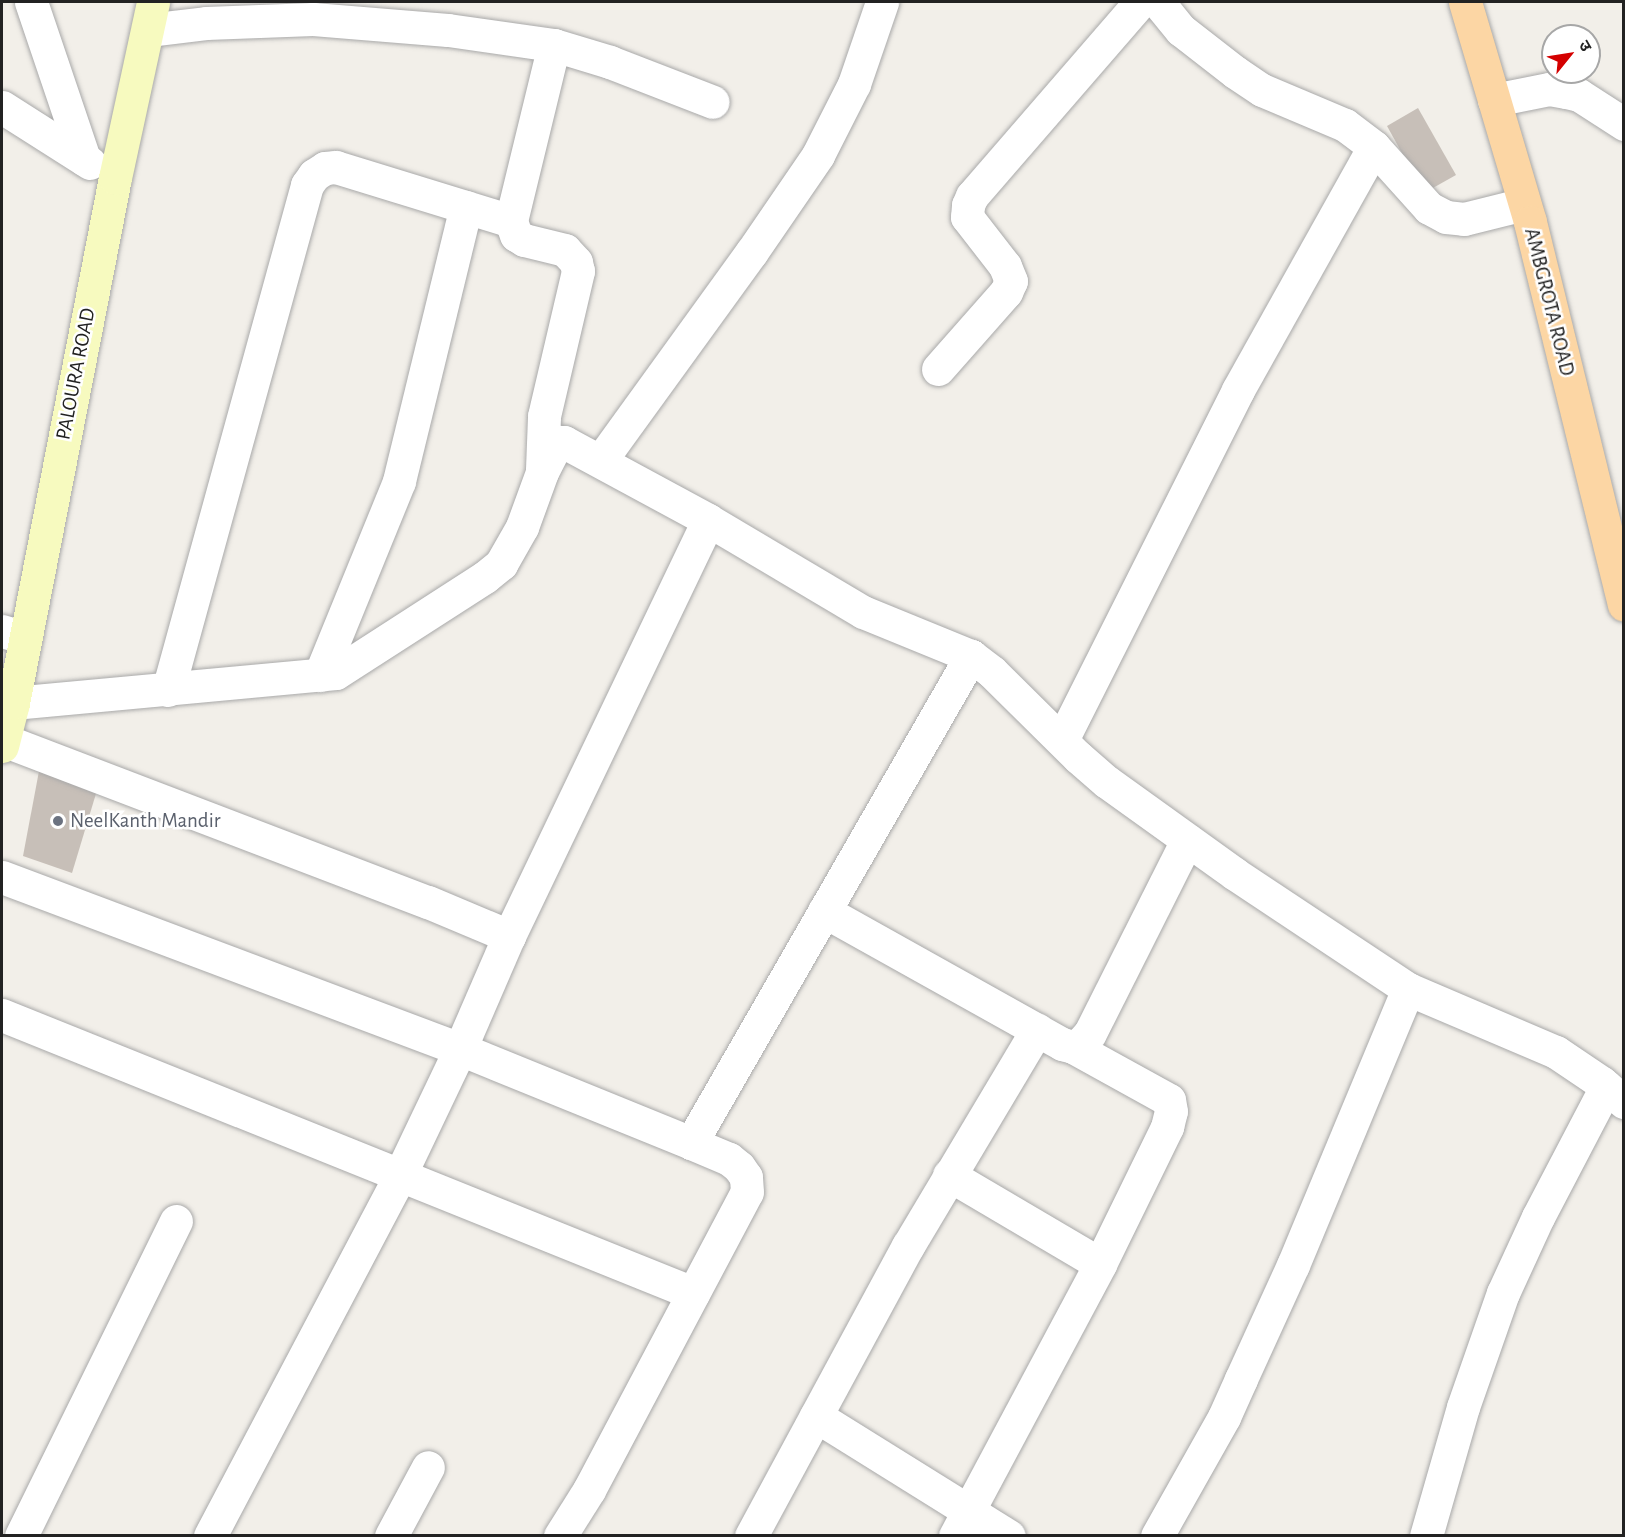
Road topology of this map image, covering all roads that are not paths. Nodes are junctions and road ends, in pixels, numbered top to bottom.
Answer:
1 (31, 2) edge
2 (882, 2) edge
3 (1140, 2) edge
4 (1158, 2) edge
5 (1465, 2) edge
6 (150, 16) edge
7 (554, 45) junction
8 (1494, 100) junction
9 (713, 102) dead end
10 (2, 106) edge
11 (1623, 124) edge
12 (1374, 147) junction
13 (84, 159) junction
14 (115, 178) junction
15 (1524, 204) junction
16 (466, 207) junction
17 (511, 221) junction
18 (938, 369) dead end
19 (601, 460) junction
20 (542, 472) junction
21 (708, 520) junction
22 (1623, 605) edge
23 (13, 634) edge
24 (971, 656) junction
25 (320, 675) junction
26 (168, 690) junction
27 (13, 703) junction
28 (1062, 740) junction
29 (2, 743) edge
30 (1187, 840) junction
31 (2, 877) edge
32 (824, 911) junction
33 (509, 936) junction
34 (1408, 989) junction
35 (2, 1015) edge
36 (1037, 1030) junction
37 (1073, 1047) junction
38 (460, 1049) junction
39 (1615, 1094) edge
40 (691, 1143) junction
41 (400, 1175) junction
42 (949, 1175) junction
43 (176, 1221) dead end
44 (1100, 1264) junction
45 (693, 1293) junction
46 (816, 1416) junction
47 (428, 1467) dead end
48 (962, 1523) edge
49 (21, 1536) edge
50 (210, 1536) edge
51 (391, 1536) edge
52 (560, 1536) edge
53 (751, 1536) edge
54 (1008, 1536) edge
55 (1157, 1536) edge
56 (1426, 1536) edge

1 - 13 street
2 - 19 street
3 - 18 street
4 - 12 street
5 - 8 main road, AMBGROTA ROAD
6 - 7 street
6 - 14 main road, PALOURA ROAD
7 - 9 street
7 - 17 street
8 - 11 street
8 - 15 main road, AMBGROTA ROAD
10 - 13 street
12 - 15 street
12 - 28 street
13 - 14 street
14 - 23 main road, PALOURA ROAD
15 - 22 main road, AMBGROTA ROAD
16 - 17 street
16 - 25 street
16 - 26 street
17 - 20 street
19 - 20 street
19 - 21 street
20 - 25 street
21 - 24 street
21 - 33 street
23 - 27 main road, PALOURA ROAD
24 - 28 street
24 - 32 street
25 - 26 street
26 - 27 street
27 - 29 main road, PALOURA ROAD
28 - 30 street
29 - 33 street
30 - 34 street
30 - 37 street
31 - 38 street
32 - 36 street
32 - 40 street
33 - 38 street
34 - 39 street
34 - 55 street
35 - 41 street
36 - 37 street
36 - 42 street
37 - 44 street
38 - 40 street
38 - 41 street
39 - 56 street
40 - 45 street
41 - 45 street
41 - 50 street
42 - 44 street
42 - 46 street
43 - 49 street
44 - 48 street
45 - 52 street
46 - 48 street
46 - 53 street
47 - 51 street
48 - 54 street

